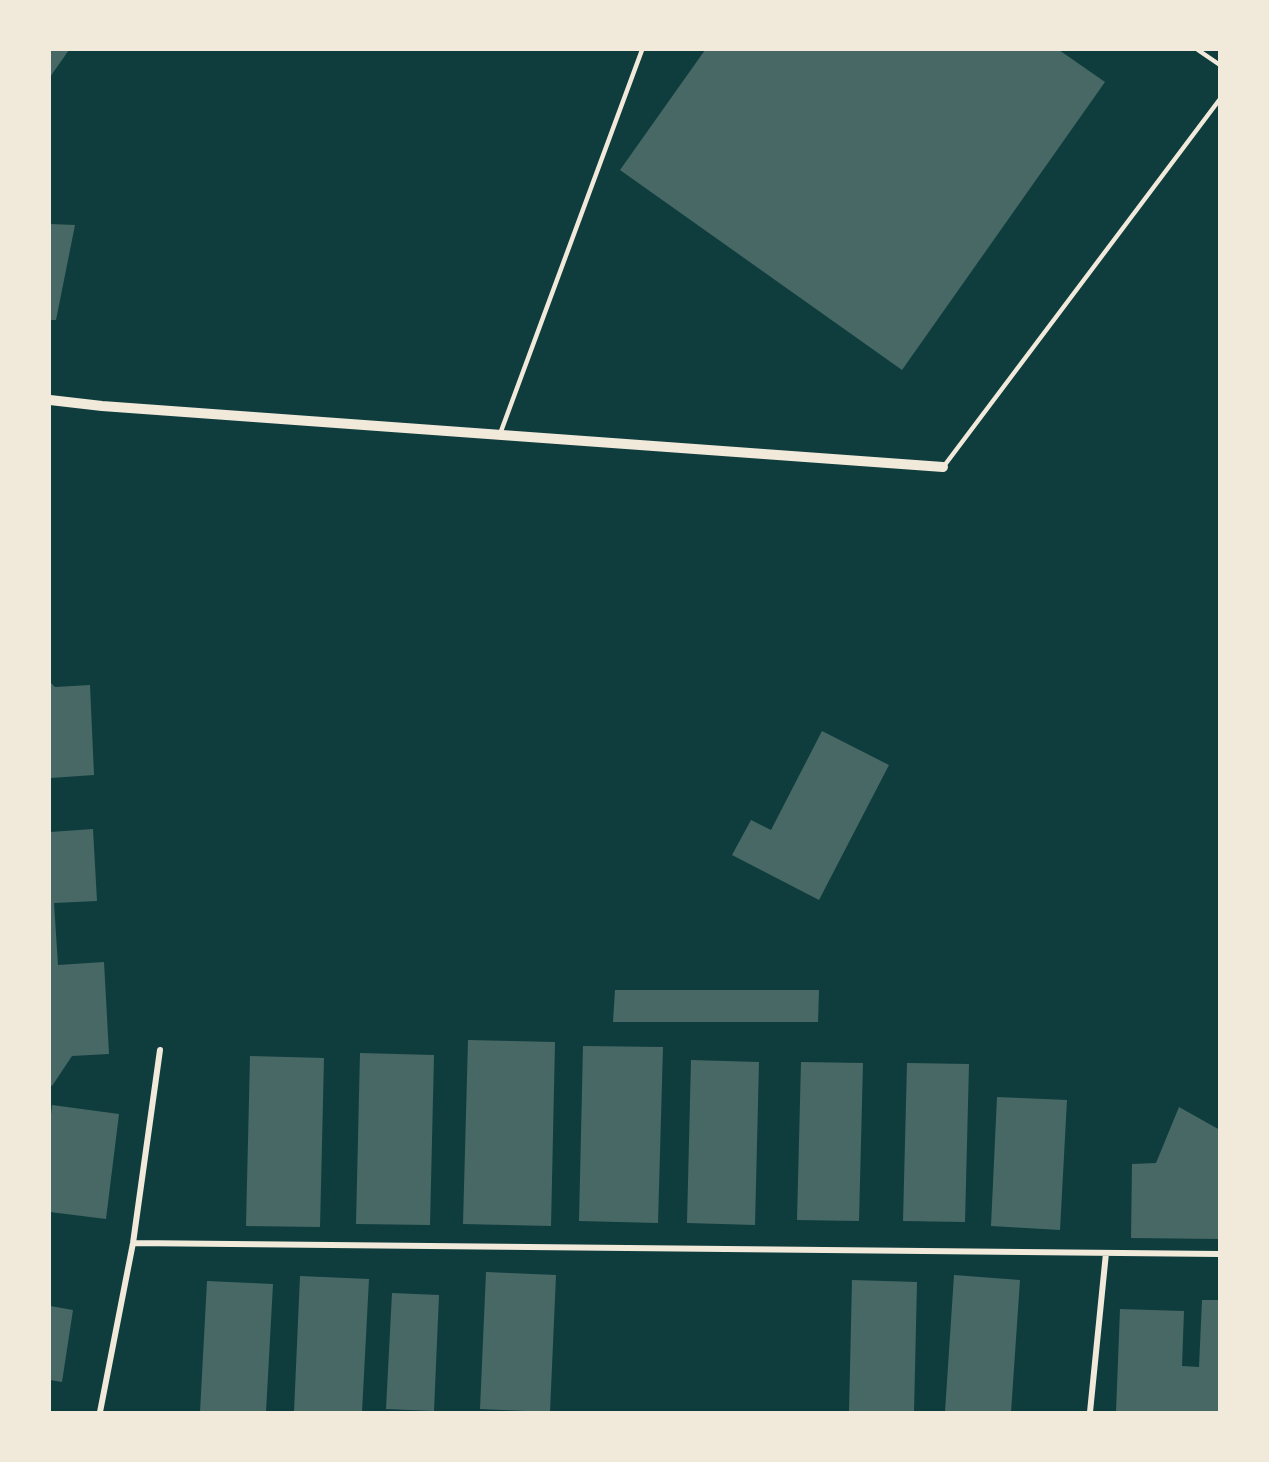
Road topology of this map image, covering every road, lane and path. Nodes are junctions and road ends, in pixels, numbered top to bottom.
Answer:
1 (642, 50) edge
2 (1198, 50) edge
3 (1220, 65) edge
4 (1220, 99) edge
5 (50, 400) edge
6 (500, 434) junction
7 (943, 467) joint
8 (160, 1050) dead end
9 (133, 1243) junction
10 (1106, 1252) junction
11 (1220, 1254) edge
12 (100, 1413) edge
13 (1090, 1413) edge

1 - 6 lane
2 - 3 lane
4 - 7 lane
5 - 6 street
6 - 7 street
8 - 9 street
9 - 10 street
9 - 12 street
10 - 11 street
10 - 13 street

